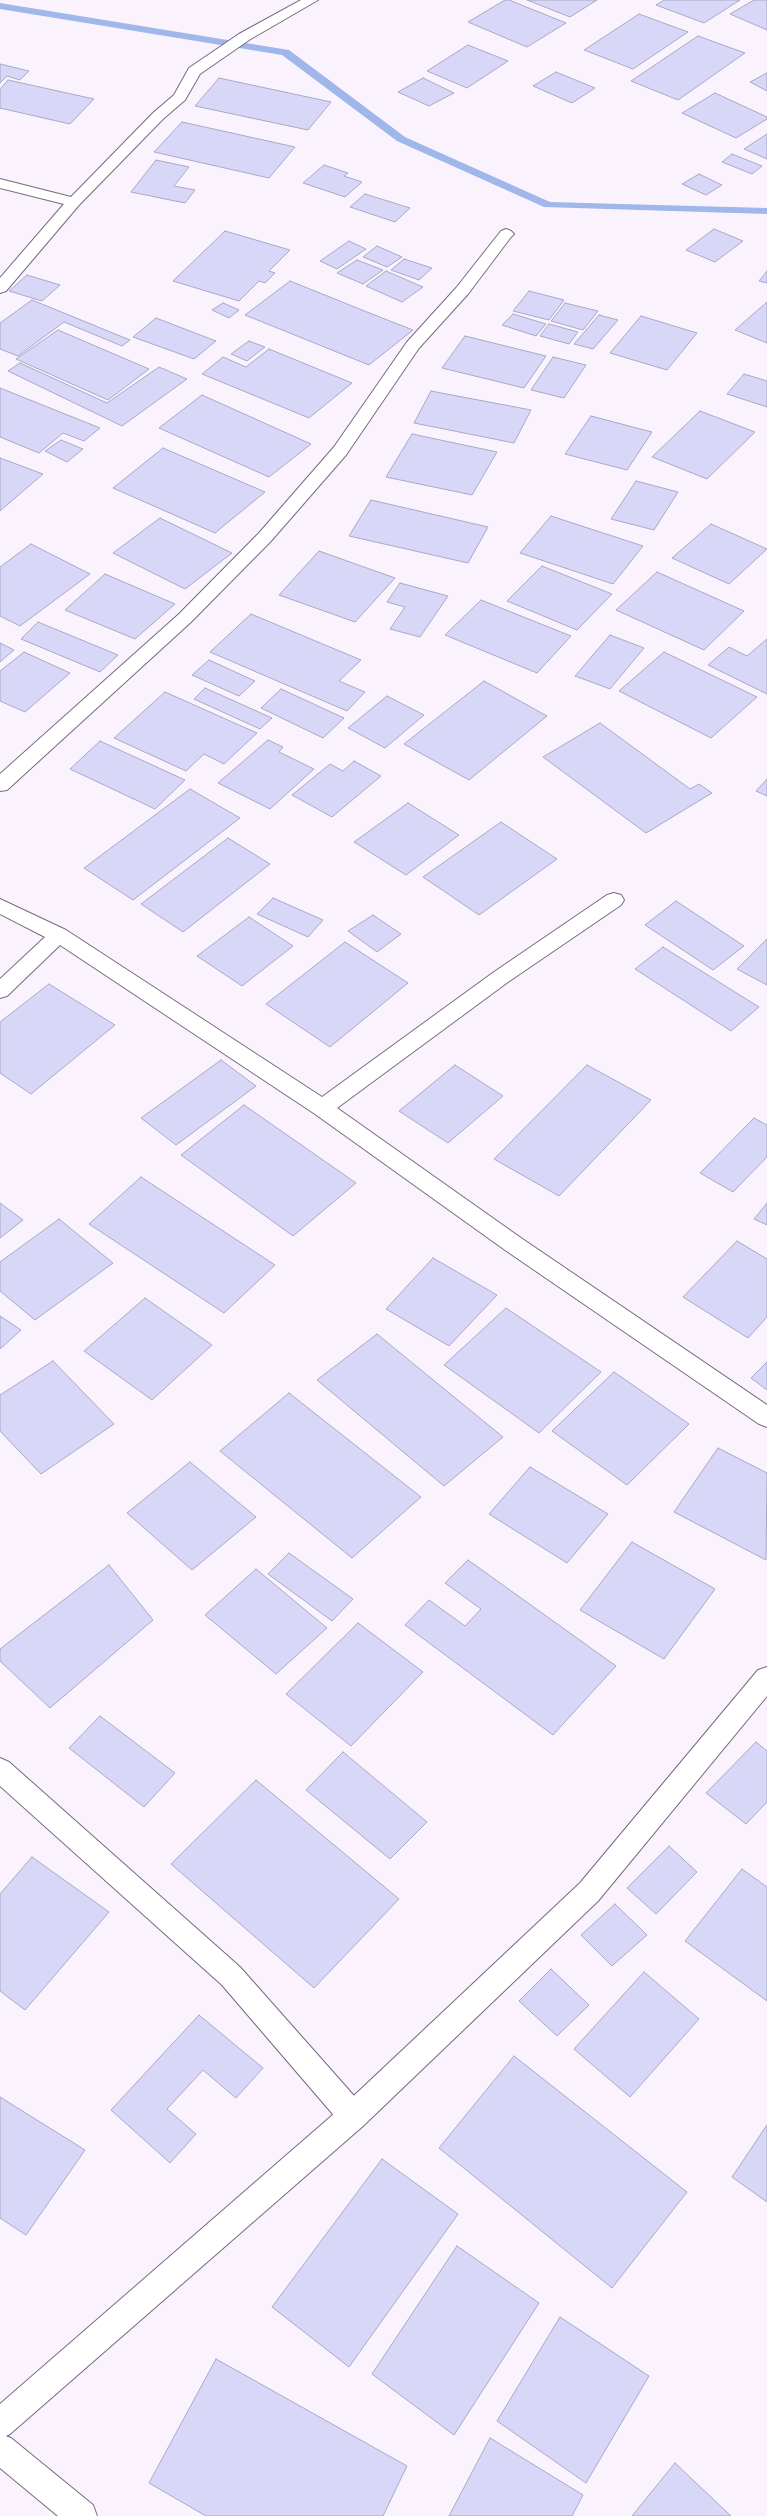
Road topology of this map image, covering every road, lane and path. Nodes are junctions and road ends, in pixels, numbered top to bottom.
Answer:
1 (311, 0) edge
2 (0, 183) edge
3 (74, 202) junction
4 (506, 234) dead end
5 (0, 288) edge
6 (0, 785) edge
7 (614, 900) dead end
8 (0, 906) edge
9 (59, 935) junction
10 (0, 991) edge
11 (322, 1108) junction
12 (767, 1417) edge
13 (767, 1678) edge
14 (0, 1770) edge
15 (353, 2116) junction
16 (0, 2424) edge
17 (0, 2449) edge
18 (82, 2516) edge

1 - 3 street
2 - 3 street
3 - 5 street
4 - 6 street
7 - 11 street
8 - 9 street
9 - 10 street
9 - 11 street
11 - 12 street
13 - 15 street
14 - 15 street
15 - 16 street
17 - 18 street

